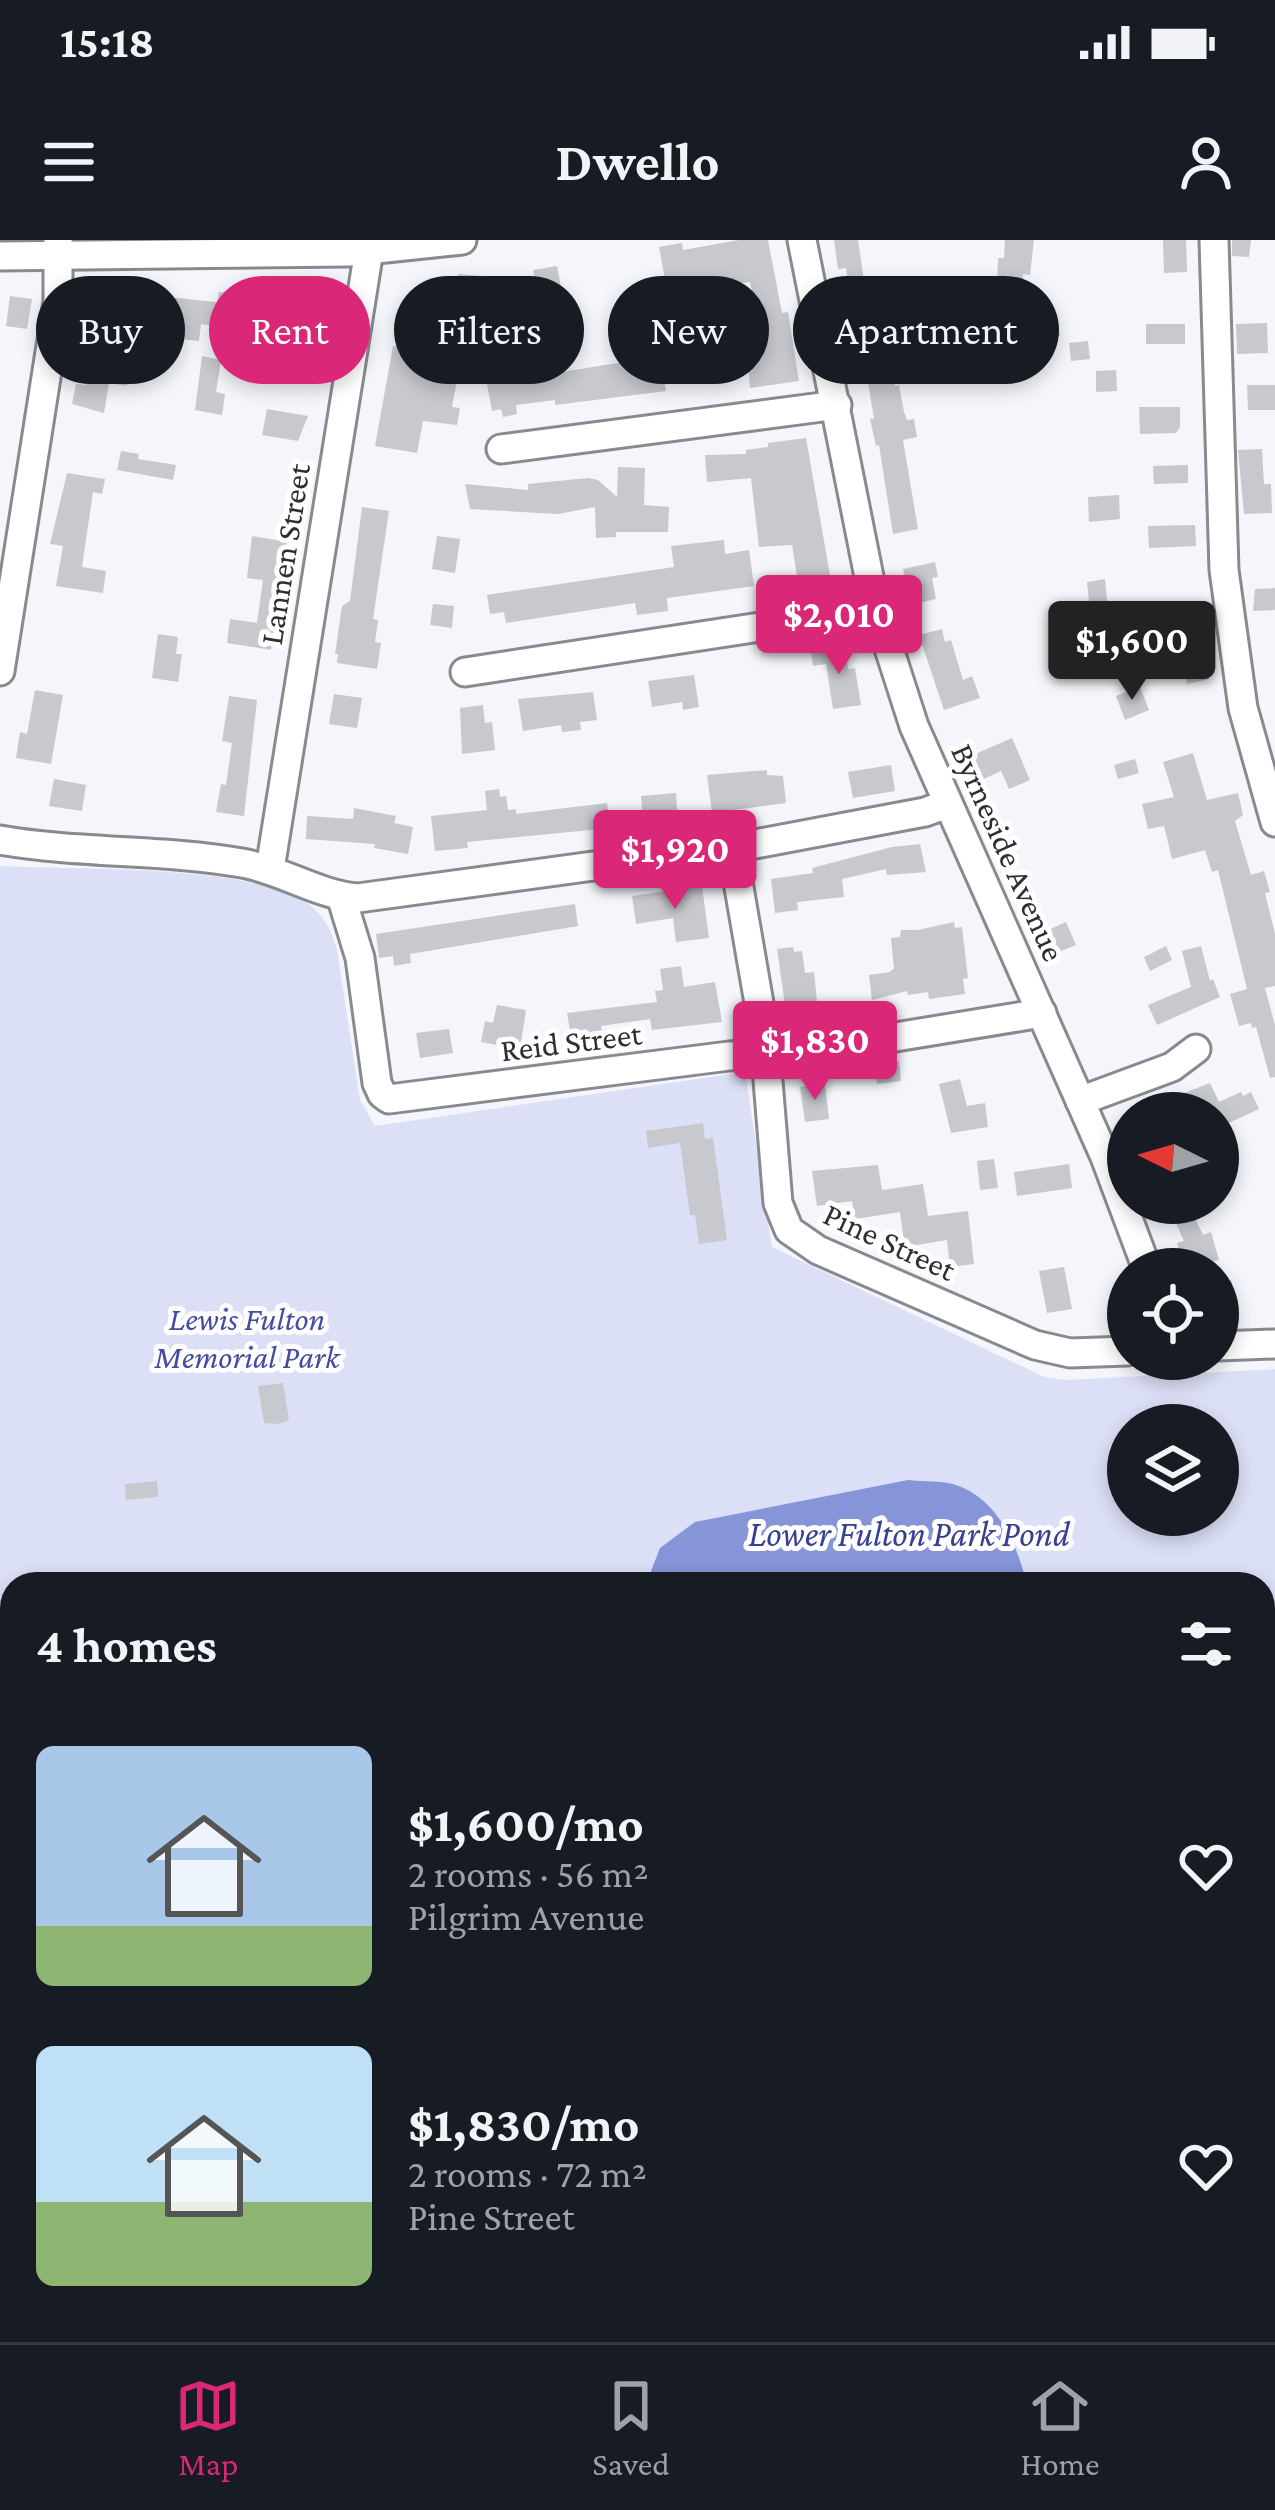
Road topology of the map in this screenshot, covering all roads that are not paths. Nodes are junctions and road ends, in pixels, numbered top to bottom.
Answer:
1 (462, 240) edge
2 (802, 240) edge
3 (1214, 240) edge
4 (58, 248) edge
5 (356, 248) edge
6 (0, 256) edge
7 (837, 405) junction
8 (501, 449) dead end
9 (874, 602) junction
10 (0, 671) edge
11 (465, 672) dead end
12 (1270, 786) edge
13 (947, 804) junction
14 (1275, 822) edge
15 (0, 840) edge
16 (732, 847) junction
17 (270, 869) junction
18 (340, 896) junction
19 (1042, 1013) junction
20 (1196, 1048) dead end
21 (766, 1054) junction
22 (1080, 1101) junction
23 (1140, 1248) edge
24 (1275, 1343) edge
25 (1239, 1345) edge
26 (1107, 1352) edge

1 - 5 street
2 - 7 street, Byrneside Avenue
3 - 12 street
4 - 5 street
4 - 6 street
4 - 10 street
5 - 17 street, Lannen Street
7 - 8 street
7 - 9 street, Byrneside Avenue
9 - 11 street
9 - 13 street, Byrneside Avenue
12 - 14 street
13 - 16 street
13 - 19 street, Byrneside Avenue
15 - 17 street
16 - 18 street
16 - 21 street, Pine Street
17 - 18 street
18 - 21 street, Reid Street
19 - 21 street, Reid Street
19 - 22 street, Byrneside Avenue
20 - 22 street
21 - 26 street, Pine Street
22 - 23 street, Byrneside Avenue
24 - 25 street

